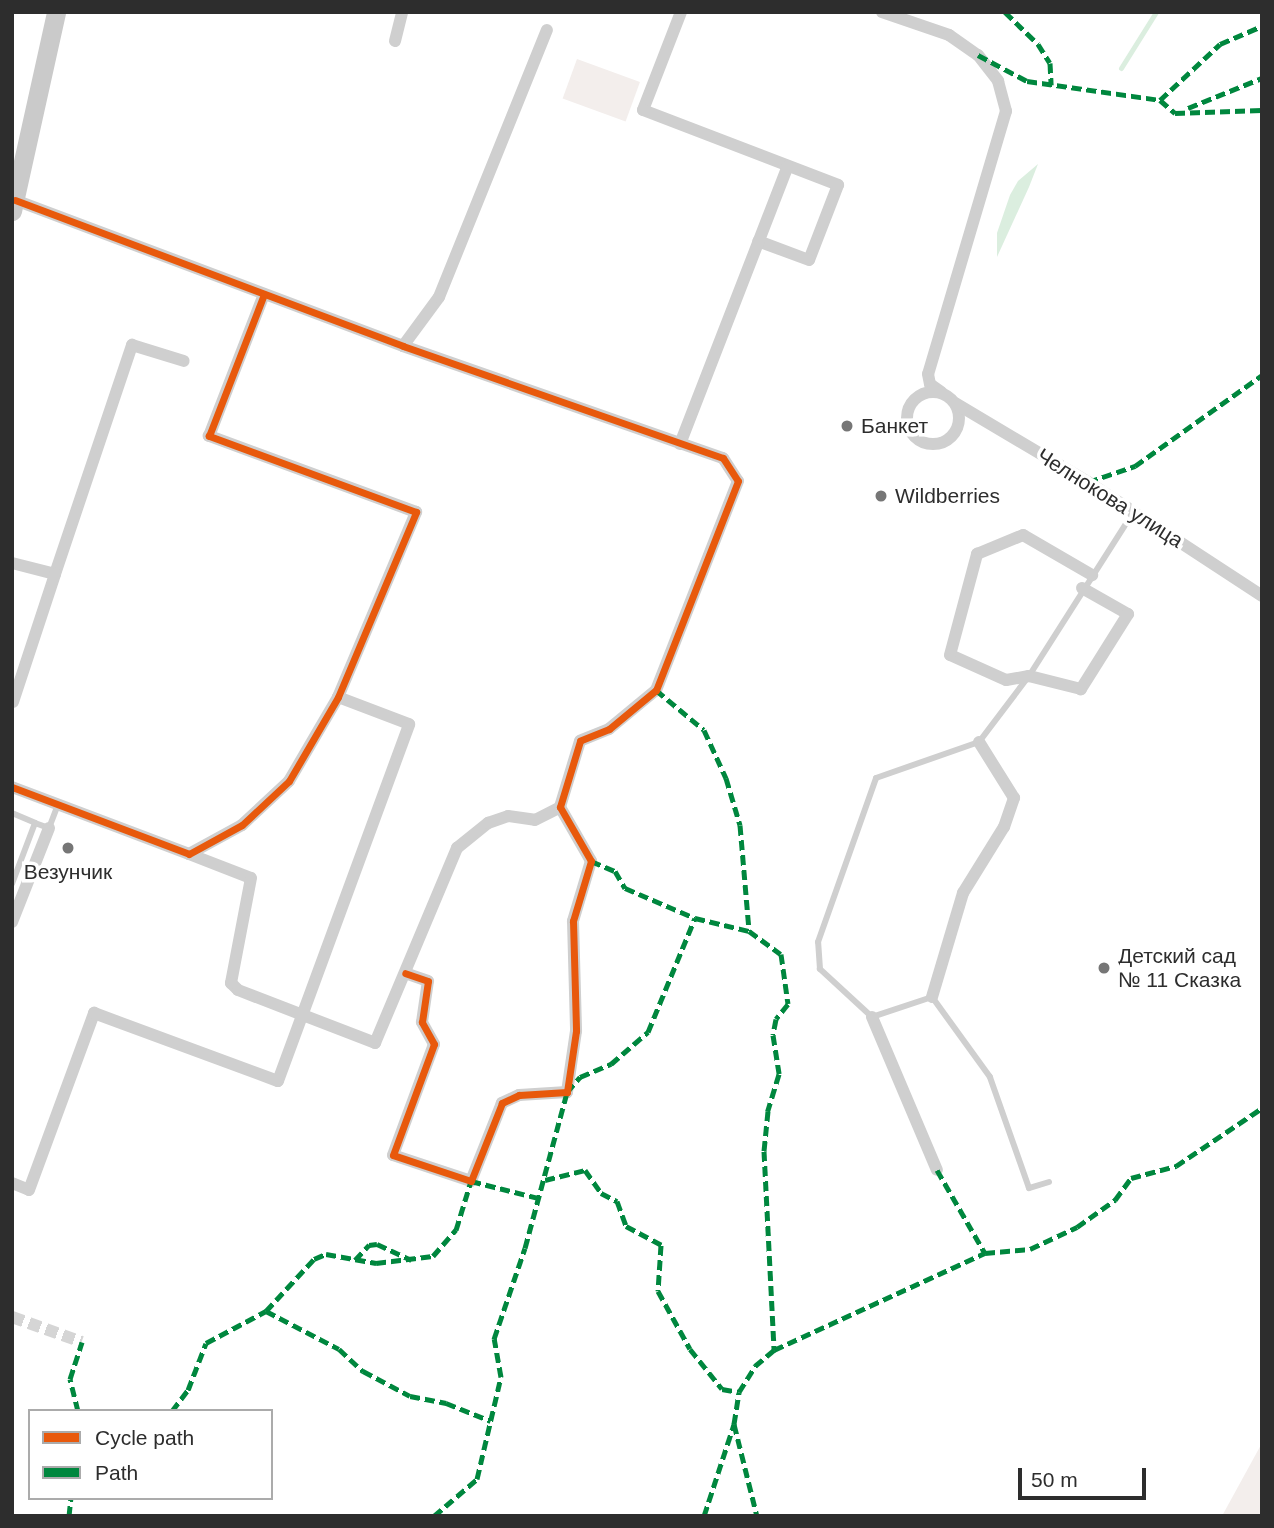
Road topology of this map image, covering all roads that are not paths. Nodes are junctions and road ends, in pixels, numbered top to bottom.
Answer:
1 (56, 12) edge
2 (402, 12) edge
3 (681, 12) edge
4 (881, 12) edge
5 (547, 30) dead end
6 (395, 41) dead end
7 (788, 166) junction
8 (14, 205) edge
9 (758, 241) junction
10 (264, 294) junction
11 (402, 346) junction
12 (184, 361) dead end
13 (941, 392) junction
14 (955, 403) junction
15 (680, 444) junction
16 (1134, 511) junction
17 (12, 563) edge
18 (55, 574) junction
19 (1092, 575) junction
20 (1083, 588) junction
21 (1262, 596) edge
22 (1029, 676) junction
23 (338, 697) junction
24 (12, 702) edge
25 (979, 742) junction
26 (12, 787) edge
27 (58, 805) junction
28 (560, 807) junction
29 (12, 813) edge
30 (36, 823) junction
31 (49, 828) junction
32 (189, 854) junction
33 (12, 884) edge
34 (12, 922) edge
35 (405, 973) junction
36 (932, 997) junction
37 (302, 1016) junction
38 (872, 1017) junction
39 (937, 1170) dead end
40 (1049, 1182) dead end
41 (12, 1184) edge

1 - 8 main road
2 - 6 street
3 - 7 street
4 - 13 street
5 - 11 street
7 - 9 street
7 - 9 street
8 - 10 street
9 - 15 street
10 - 11 street
10 - 23 street
11 - 15 street
12 - 18 street
13 - 14 street
13 - 14 street
14 - 16 street, Челнокова улица
15 - 28 street
16 - 19 lane
16 - 21 street, Челнокова улица
17 - 18 street
18 - 24 street
19 - 20 lane
19 - 22 street
20 - 22 lane
20 - 22 street
22 - 25 lane
23 - 32 street
23 - 37 street
25 - 36 street
25 - 38 lane
26 - 27 street
27 - 31 lane
27 - 32 street
28 - 35 street
28 - 35 street
29 - 30 lane
30 - 31 lane
30 - 33 lane
31 - 34 street
32 - 37 street
35 - 37 street
36 - 38 lane
36 - 40 lane
37 - 41 street
38 - 39 street

